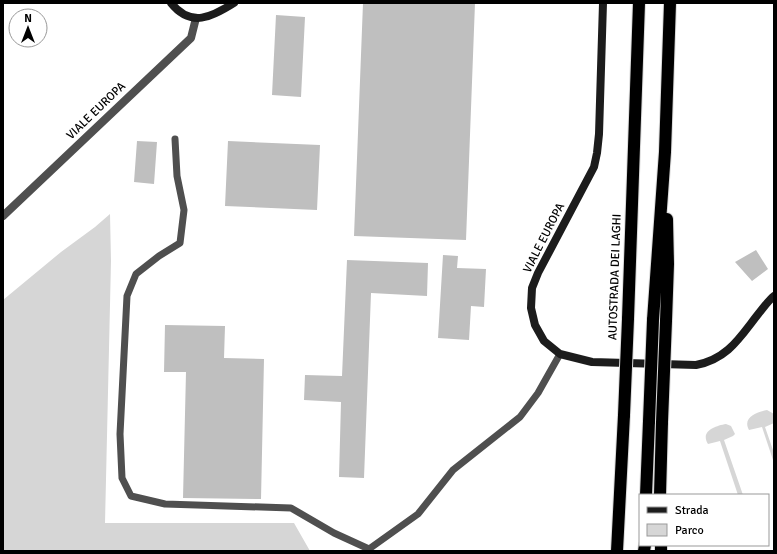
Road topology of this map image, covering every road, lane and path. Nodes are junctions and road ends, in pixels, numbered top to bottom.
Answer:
1 (171, 3) edge
2 (234, 3) edge
3 (603, 3) edge
4 (638, 3) edge
5 (670, 3) edge
6 (196, 18) junction
7 (175, 139) dead end
8 (664, 152) junction
9 (3, 216) edge
10 (774, 296) edge
11 (560, 354) junction
12 (646, 494) edge
13 (660, 494) edge
14 (617, 551) edge

1 - 6 street
2 - 6 street
3 - 11 street, VIALE EUROPA
4 - 14 highway, AUTOSTRADA DEI LAGHI, bridge
5 - 8 highway
6 - 9 street, VIALE EUROPA
7 - 11 lane
8 - 12 highway, bridge
8 - 13 highway, bridge
10 - 11 street, VIALE EUROPA

